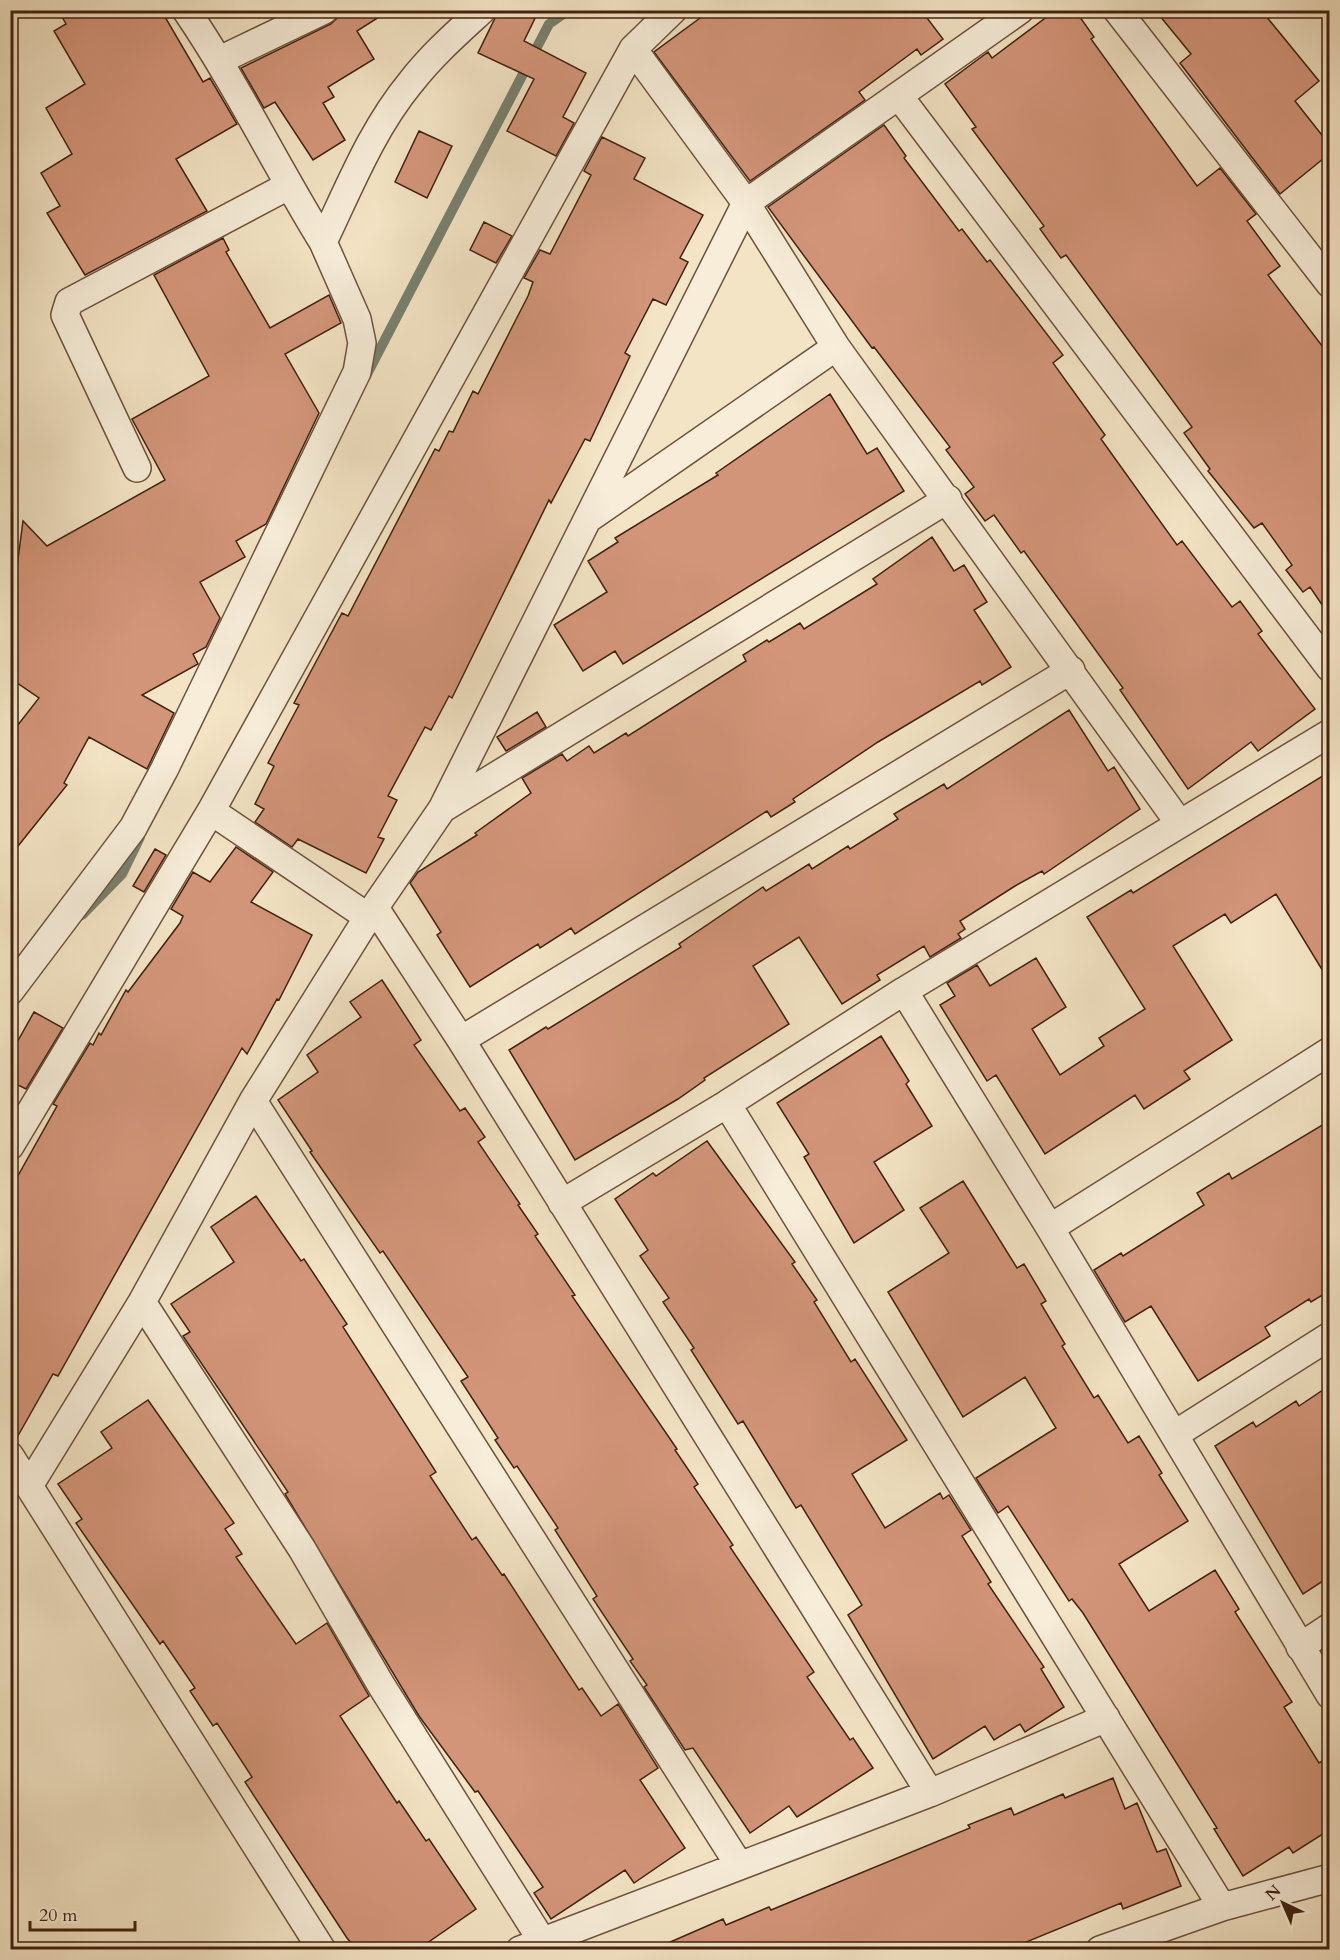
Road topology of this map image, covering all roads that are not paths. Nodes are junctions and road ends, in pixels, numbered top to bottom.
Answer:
1 (186, 10) edge
2 (324, 10) edge
3 (482, 10) edge
4 (673, 10) edge
5 (1020, 10) edge
6 (1117, 10) edge
7 (633, 49) junction
8 (220, 60) junction
9 (899, 96) junction
10 (288, 186) junction
11 (746, 203) junction
12 (323, 242) junction
13 (1329, 284) edge
14 (836, 347) junction
15 (137, 468) dead end
16 (948, 499) junction
17 (585, 522) junction
18 (1329, 668) edge
19 (1071, 670) junction
20 (1329, 733) edge
21 (442, 809) junction
22 (211, 810) junction
23 (1180, 824) junction
24 (372, 913) junction
25 (10, 991) edge
26 (904, 991) junction
27 (461, 1040) junction
28 (1329, 1051) edge
29 (253, 1101) junction
30 (727, 1104) junction
31 (10, 1146) edge
32 (561, 1203) junction
33 (1050, 1228) junction
34 (142, 1302) junction
35 (1329, 1335) edge
36 (1174, 1435) junction
37 (10, 1456) edge
38 (29, 1486) junction
39 (1329, 1628) edge
40 (1299, 1647) junction
41 (1329, 1695) edge
42 (1106, 1718) junction
43 (930, 1794) junction
44 (740, 1865) junction
45 (1329, 1878) edge
46 (1222, 1906) junction
47 (531, 1945) edge
48 (322, 1950) edge
49 (1100, 1950) edge

1 - 8 street
2 - 8 street
3 - 12 street
4 - 7 street
5 - 9 street
6 - 13 street
7 - 11 street
7 - 22 street
8 - 10 street
9 - 11 street
9 - 18 street
10 - 12 street
10 - 15 street
11 - 14 street
11 - 17 street
12 - 25 street
14 - 16 street
14 - 17 street
16 - 19 street
16 - 21 street
17 - 21 street
19 - 23 street
19 - 27 street
20 - 23 street
21 - 24 street
22 - 24 street
22 - 31 street
23 - 26 street
24 - 27 street
24 - 29 street
26 - 30 street
26 - 33 street
27 - 32 street
28 - 33 street
29 - 34 street
29 - 44 street
30 - 32 street
30 - 42 street
32 - 43 street
33 - 36 street
34 - 38 street
34 - 47 street
35 - 36 street
36 - 40 street
37 - 38 street
38 - 48 street
39 - 40 street
40 - 41 street
42 - 43 street
42 - 46 street
43 - 44 street
44 - 47 street
45 - 46 street
46 - 49 street

